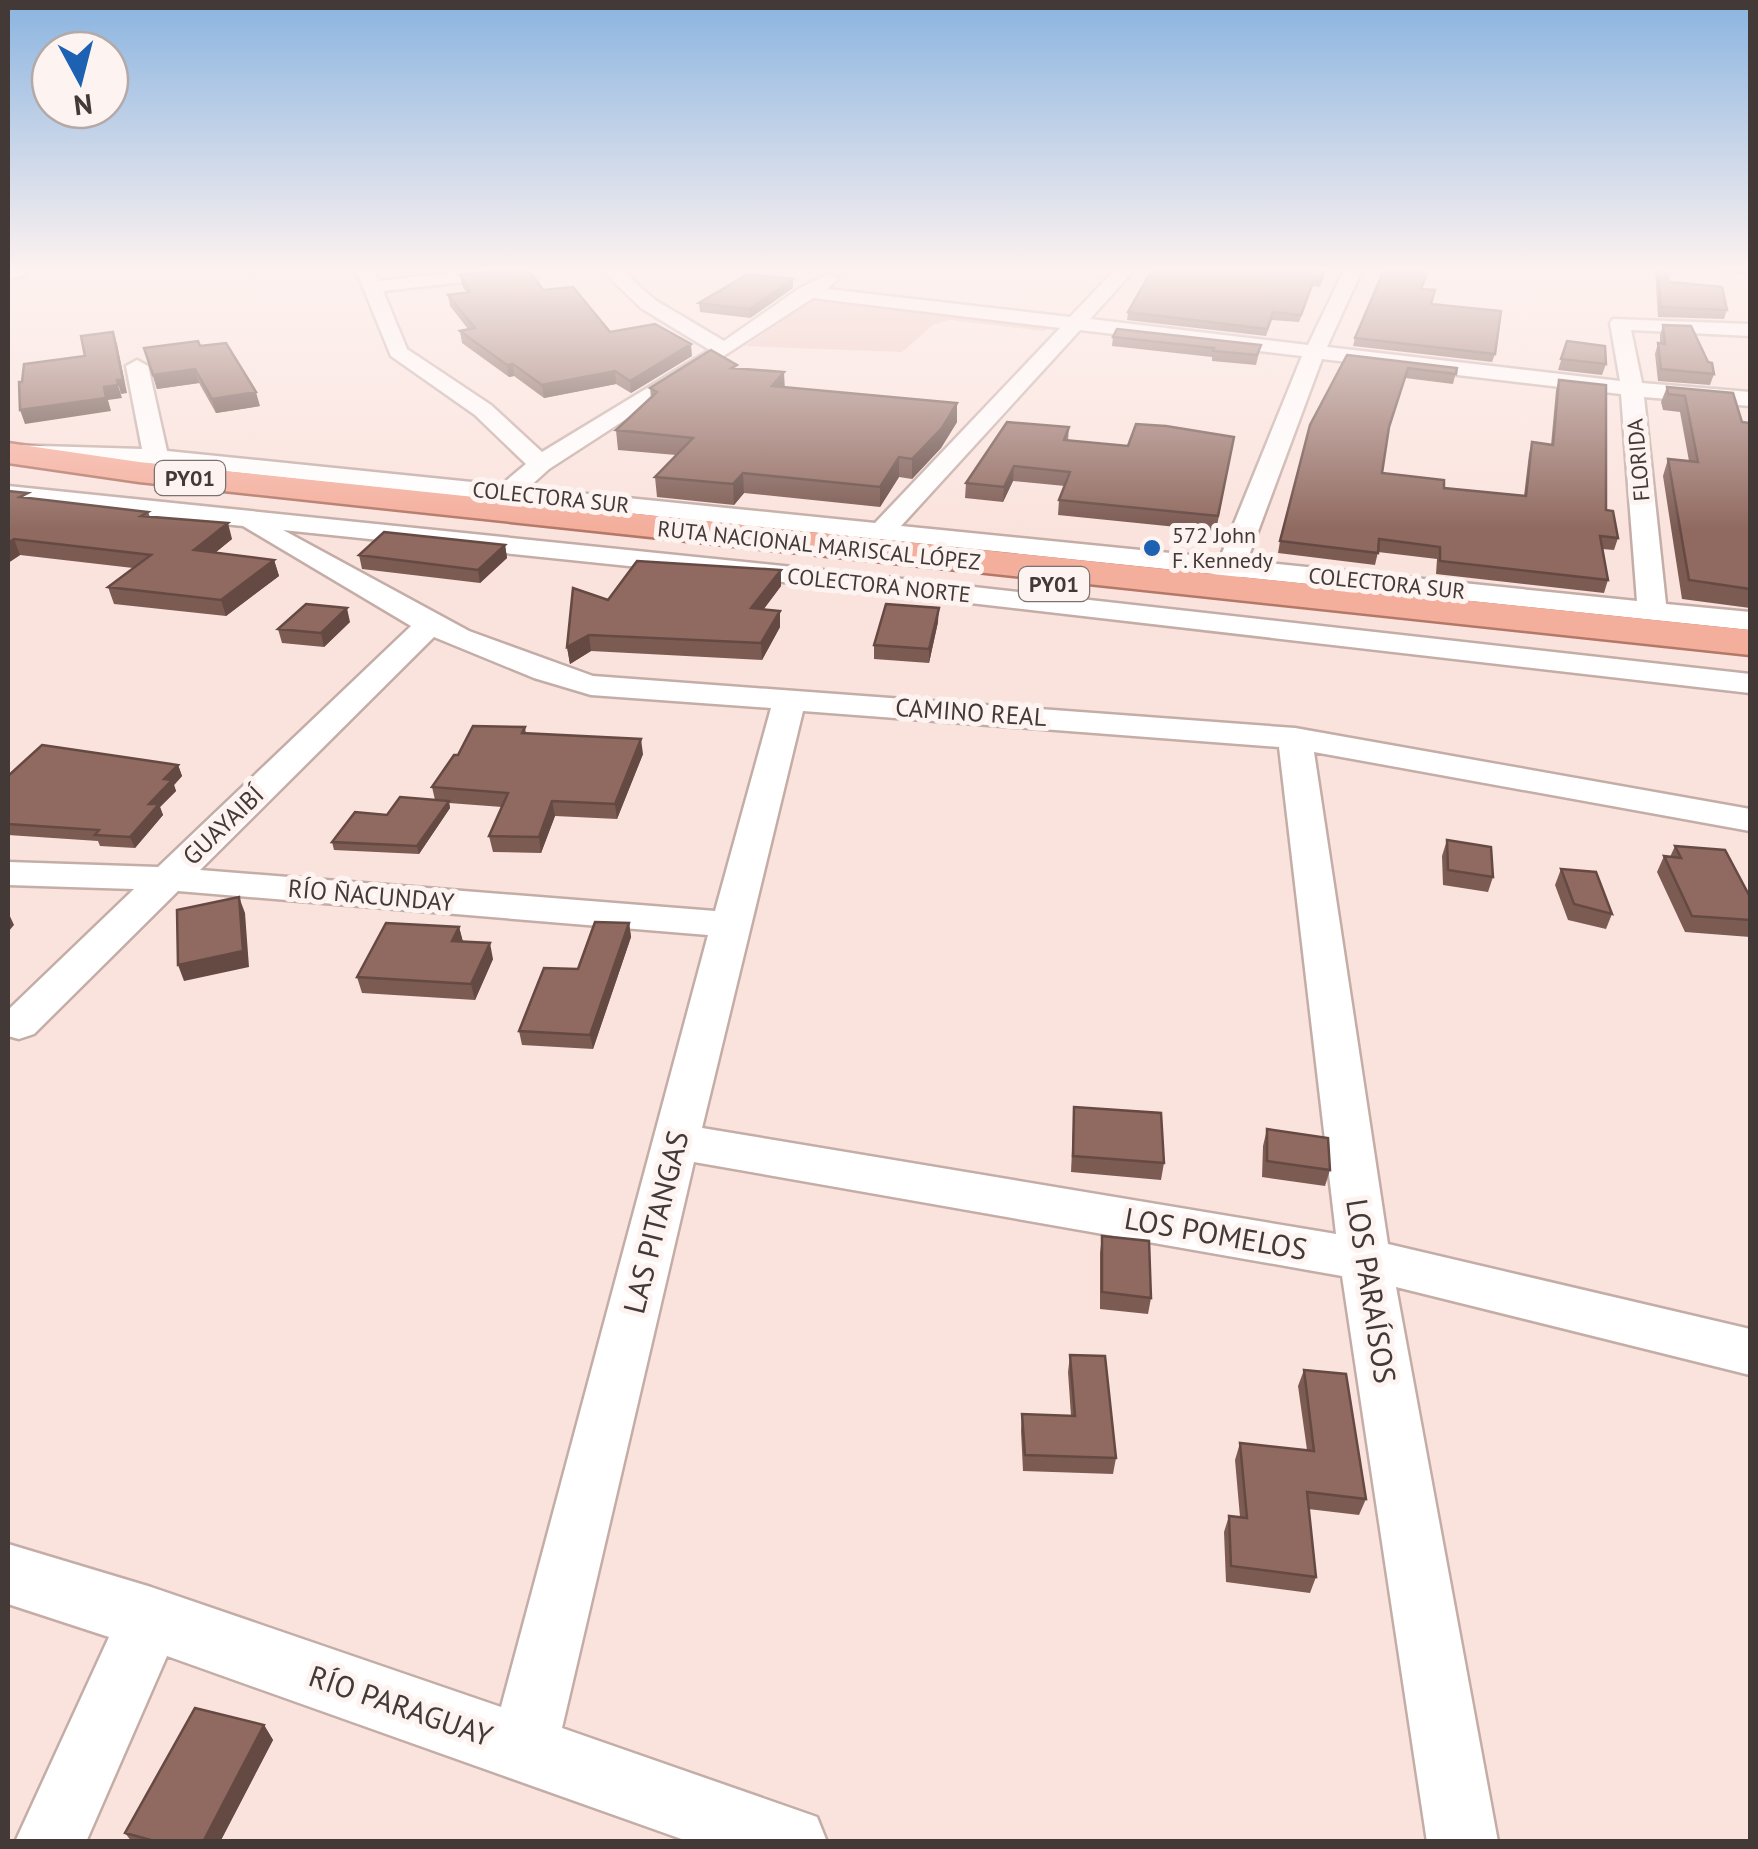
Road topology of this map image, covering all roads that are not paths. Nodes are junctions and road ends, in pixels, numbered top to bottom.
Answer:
1 (404, 356) edge
2 (713, 356) edge
3 (1042, 356) edge
4 (1313, 356) edge
5 (1359, 356) edge
6 (1626, 356) edge
7 (137, 366) dead end
8 (1632, 389) junction
9 (1750, 399) edge
10 (8, 452) edge
11 (156, 456) junction
12 (536, 460) junction
13 (8, 473) edge
14 (320, 483) junction
15 (450, 487) junction
16 (8, 494) edge
17 (498, 501) junction
18 (242, 509) junction
19 (882, 531) junction
20 (1223, 585) junction
21 (1652, 610) junction
22 (1750, 621) edge
23 (428, 626) junction
24 (1750, 644) edge
25 (1750, 663) edge
26 (1750, 682) edge
27 (790, 699) junction
28 (1295, 738) junction
29 (1750, 820) edge
30 (8, 873) edge
31 (168, 879) junction
32 (734, 925) junction
33 (19, 1024) dead end
34 (675, 1141) junction
35 (1365, 1259) junction
36 (1750, 1352) edge
37 (8, 1574) edge
38 (151, 1619) junction
39 (524, 1747) junction
40 (50, 1842) edge
41 (792, 1842) edge
42 (1462, 1842) edge

1 - 12 street
2 - 12 street
3 - 19 street
4 - 20 street
5 - 8 street
6 - 8 street, FLORIDA
7 - 11 street
8 - 9 street
8 - 21 street, FLORIDA
10 - 11 street, COLECTORA SUR
10 - 14 highway, RUTA NACIONAL MARISCAL LÓPEZ / PY01
11 - 14 street, COLECTORA SUR
12 - 15 street
12 - 17 street
13 - 18 highway, RUTA NACIONAL MARISCAL LÓPEZ / PY01
14 - 15 street, COLECTORA SUR
14 - 17 highway, RUTA NACIONAL MARISCAL LÓPEZ / PY01
15 - 17 street, COLECTORA SUR
16 - 18 street, COLECTORA NORTE
17 - 19 street, COLECTORA SUR
17 - 20 highway, RUTA NACIONAL MARISCAL LÓPEZ / PY01
18 - 20 highway, RUTA NACIONAL MARISCAL LÓPEZ / PY01
18 - 23 street, CAMINO REAL
18 - 26 street, COLECTORA NORTE
19 - 20 street, COLECTORA SUR
20 - 21 street, COLECTORA SUR
20 - 24 highway, RUTA NACIONAL MARISCAL LÓPEZ / PY01
20 - 25 highway, RUTA NACIONAL MARISCAL LÓPEZ / PY01
21 - 22 street, COLECTORA SUR
23 - 27 street, CAMINO REAL
23 - 31 street, GUAYAIBÍ
27 - 28 street, CAMINO REAL
27 - 32 street, LAS PITANGAS
28 - 29 street, CAMINO REAL
28 - 35 street, LOS PARAÍSOS
30 - 31 street, RÍO ÑACUNDAY
31 - 32 street, RÍO ÑACUNDAY
31 - 33 street, GUAYAIBÍ
32 - 34 street, LAS PITANGAS
34 - 35 street, LOS POMELOS
34 - 39 street, LAS PITANGAS
35 - 36 street, LOS POMELOS
35 - 42 street, LOS PARAÍSOS
37 - 38 street, RÍO PARAGUAY
38 - 39 street, RÍO PARAGUAY
38 - 40 street
39 - 41 street, RÍO PARAGUAY

